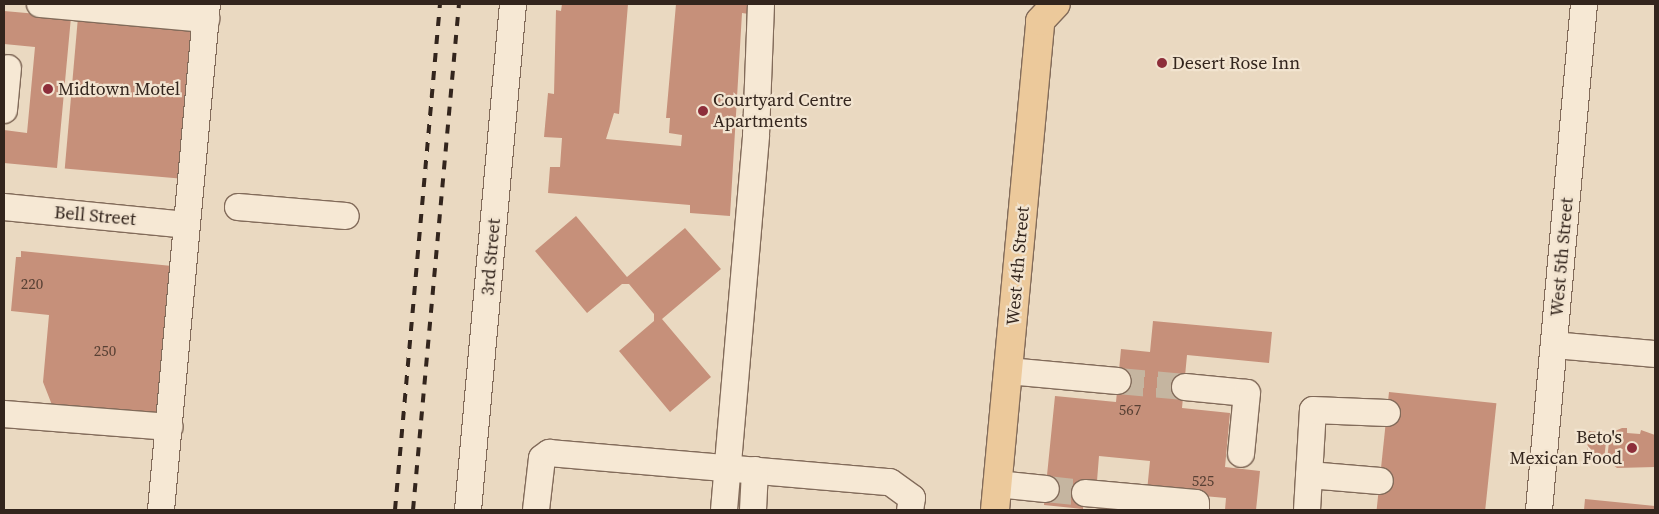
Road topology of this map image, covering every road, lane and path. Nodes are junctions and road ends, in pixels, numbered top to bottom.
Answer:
1 (40, 4) edge
2 (513, 4) edge
3 (761, 4) edge
4 (1584, 4) edge
5 (1041, 10) edge
6 (207, 11) edge
7 (8, 68) dead end
8 (4, 110) edge
9 (4, 207) edge
10 (238, 207) dead end
11 (346, 216) dead end
12 (186, 224) junction
13 (1554, 345) junction
14 (1655, 354) edge
15 (1008, 371) junction
16 (1118, 381) tunnel mouth
17 (1185, 387) tunnel mouth
18 (1387, 413) dead end
19 (4, 414) edge
20 (168, 427) junction
21 (1241, 454) dead end
22 (728, 468) junction
23 (756, 470) junction
24 (1309, 475) junction
25 (1380, 481) dead end
26 (1046, 489) tunnel mouth
27 (1085, 493) tunnel mouth
28 (996, 497) edge
29 (1126, 503) edge
30 (161, 510) edge
31 (468, 510) edge
32 (536, 510) edge
33 (724, 510) edge
34 (753, 510) edge
35 (910, 510) edge
36 (1196, 510) edge
37 (1307, 510) edge
38 (1539, 510) edge

1 - 6 street
2 - 31 street, 3rd Street
3 - 22 street
4 - 13 street, West 5th Street
5 - 15 main road, West 4th Street
6 - 12 street
7 - 8 street
9 - 12 street, Bell Street
10 - 11 street
12 - 20 street
13 - 14 street
13 - 38 street, West 5th Street
15 - 16 street
15 - 28 main road, West 4th Street
17 - 21 street
18 - 24 street
19 - 20 street
20 - 30 street
22 - 23 street
22 - 32 street
22 - 33 street
23 - 34 street
23 - 35 street
24 - 25 street
24 - 37 street
26 - 28 street
27 - 29 street
29 - 36 street

